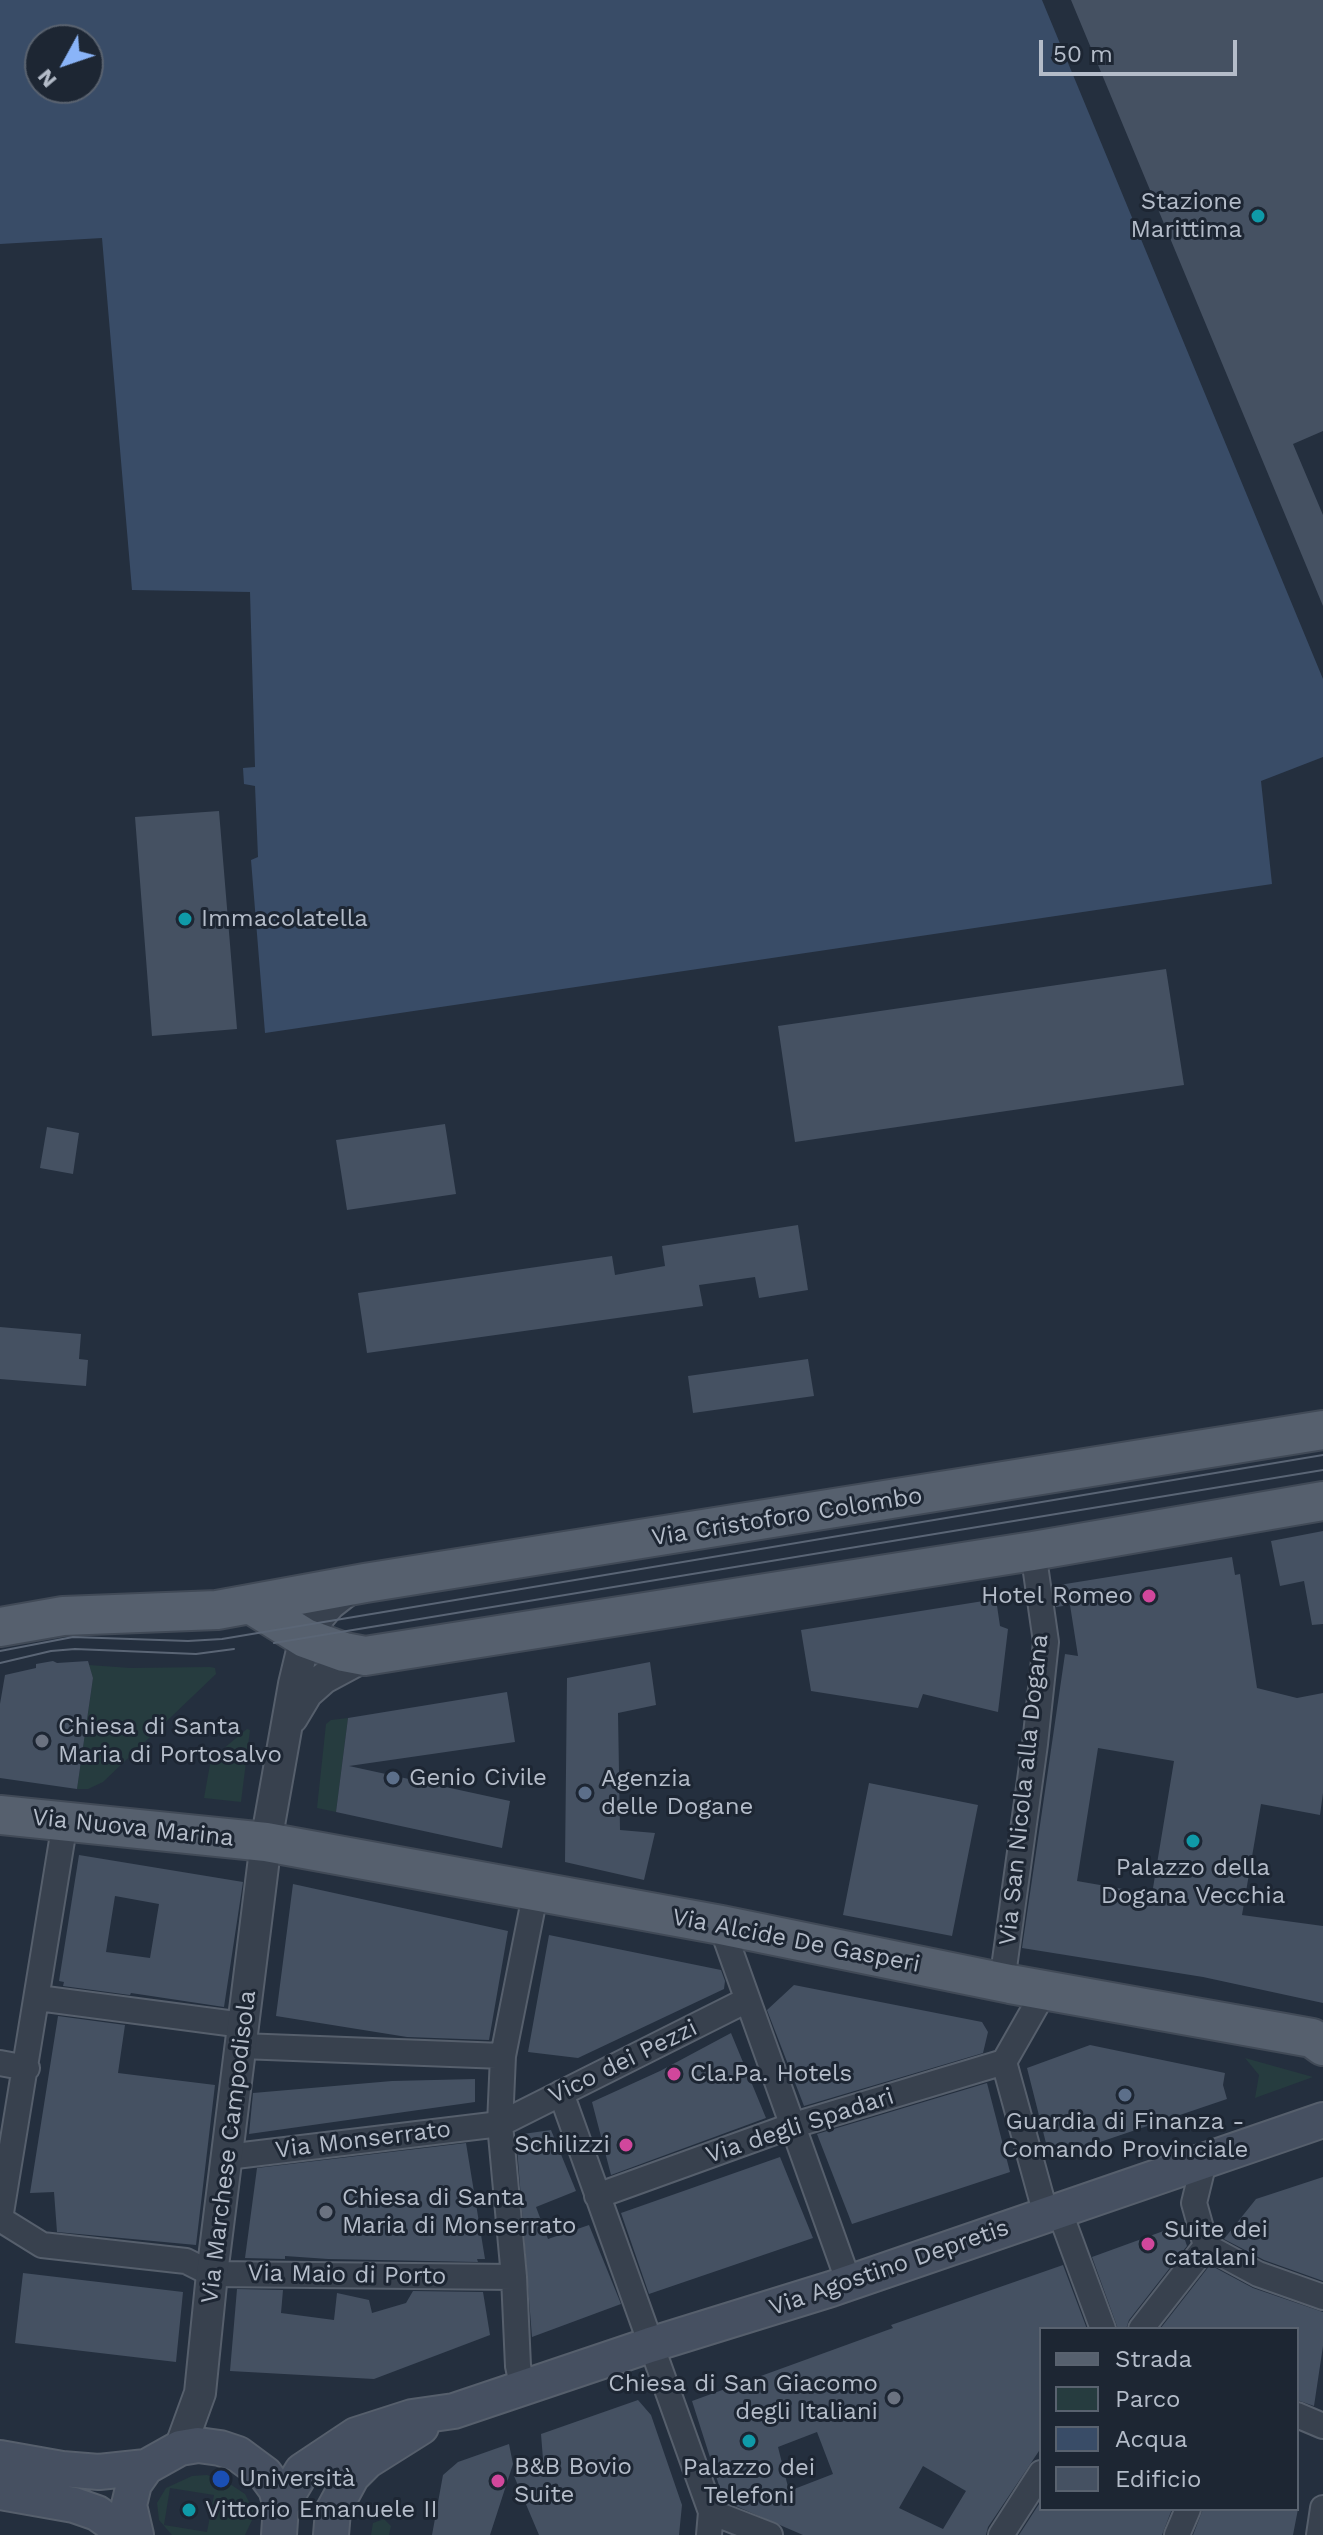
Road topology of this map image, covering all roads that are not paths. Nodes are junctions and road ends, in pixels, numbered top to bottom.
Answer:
1 (1323, 1430) edge
2 (1323, 1501) edge
3 (1033, 1551) junction
4 (353, 1586) junction
5 (252, 1605) junction
6 (0, 1627) edge
7 (305, 1638) junction
8 (365, 1656) junction
9 (287, 1726) junction
10 (0, 1815) edge
11 (65, 1822) junction
12 (266, 1842) junction
13 (536, 1890) junction
14 (721, 1925) junction
15 (1002, 1982) junction
16 (1045, 1990) junction
17 (38, 1998) junction
18 (747, 2000) junction
19 (242, 2035) junction
20 (1323, 2046) edge
21 (503, 2056) junction
22 (1004, 2062) junction
23 (0, 2063) edge
24 (27, 2068) junction
25 (561, 2093) junction
26 (1323, 2120) edge
27 (500, 2124) junction
28 (791, 2126) junction
29 (227, 2157) junction
30 (1204, 2162) junction
31 (597, 2196) junction
32 (1053, 2212) junction
33 (0, 2219) edge
34 (1206, 2246) junction
35 (212, 2274) junction
36 (514, 2277) junction
37 (849, 2283) junction
38 (1323, 2297) edge
39 (1102, 2327) edge
40 (1143, 2327) edge
41 (650, 2345) junction
42 (523, 2389) junction
43 (454, 2411) junction
44 (1299, 2416) edge
45 (1323, 2426) edge
46 (180, 2448) junction
47 (0, 2458) edge
48 (146, 2467) junction
49 (1039, 2476) edge
50 (0, 2492) edge
51 (1323, 2508) edge
52 (1187, 2511) edge
53 (280, 2521) edge
54 (710, 2524) edge
55 (128, 2535) edge
56 (136, 2535) edge
57 (301, 2535) edge
58 (331, 2535) edge
59 (770, 2535) edge
60 (1001, 2535) edge
61 (1177, 2535) edge
62 (1319, 2535) edge

1 - 4 main road, Via Cristoforo Colombo
2 - 3 main road
3 - 8 main road
3 - 15 street, Via San Nicola alla Dogana
4 - 5 main road, Via Cristoforo Colombo
4 - 7 street
5 - 6 main road
5 - 7 main road
7 - 8 main road
7 - 9 street, Via Marchese Campodisola
8 - 9 street
9 - 12 street, Via Marchese Campodisola
10 - 11 main road, Via Nuova Marina
11 - 12 main road, Via Nuova Marina
11 - 17 street
12 - 13 main road, Via Alcide De Gasperi
12 - 19 street, Via Marchese Campodisola
13 - 14 main road, Via Alcide De Gasperi
13 - 21 street
14 - 15 main road, Via Alcide De Gasperi
14 - 18 street
15 - 16 main road, Via Alcide De Gasperi
16 - 20 main road, Via Alcide De Gasperi
16 - 22 street
17 - 19 street
17 - 24 street
18 - 25 street, Vico dei Pezzi
18 - 28 street
19 - 21 street
19 - 29 street, Via Marchese Campodisola
21 - 27 street
22 - 28 street, Via degli Spadari
22 - 32 street
23 - 24 street
24 - 33 street
25 - 27 street, Vico dei Pezzi
25 - 31 street
26 - 30 main road, Via Agostino Depretis
27 - 29 street, Via Monserrato
27 - 36 street
28 - 31 street, Via degli Spadari
28 - 37 street
29 - 35 street, Via Marchese Campodisola
30 - 32 main road, Via Agostino Depretis
30 - 34 street
31 - 41 street
32 - 37 main road, Via Agostino Depretis
32 - 39 street
33 - 35 street, Via Maio di Porto
34 - 38 street
34 - 40 street
35 - 36 street, Via Maio di Porto
35 - 46 street, Via Marchese Campodisola
36 - 42 street
37 - 41 main road, Via Agostino Depretis
41 - 42 main road, Via Agostino Depretis
41 - 54 street
42 - 43 main road, Via Agostino Depretis
43 - 53 main road
43 - 58 main road
44 - 45 street
46 - 48 main road
46 - 53 main road
47 - 48 main road
48 - 56 main road
49 - 60 street
50 - 55 main road
51 - 62 street
52 - 61 street
53 - 57 main road
54 - 59 street

